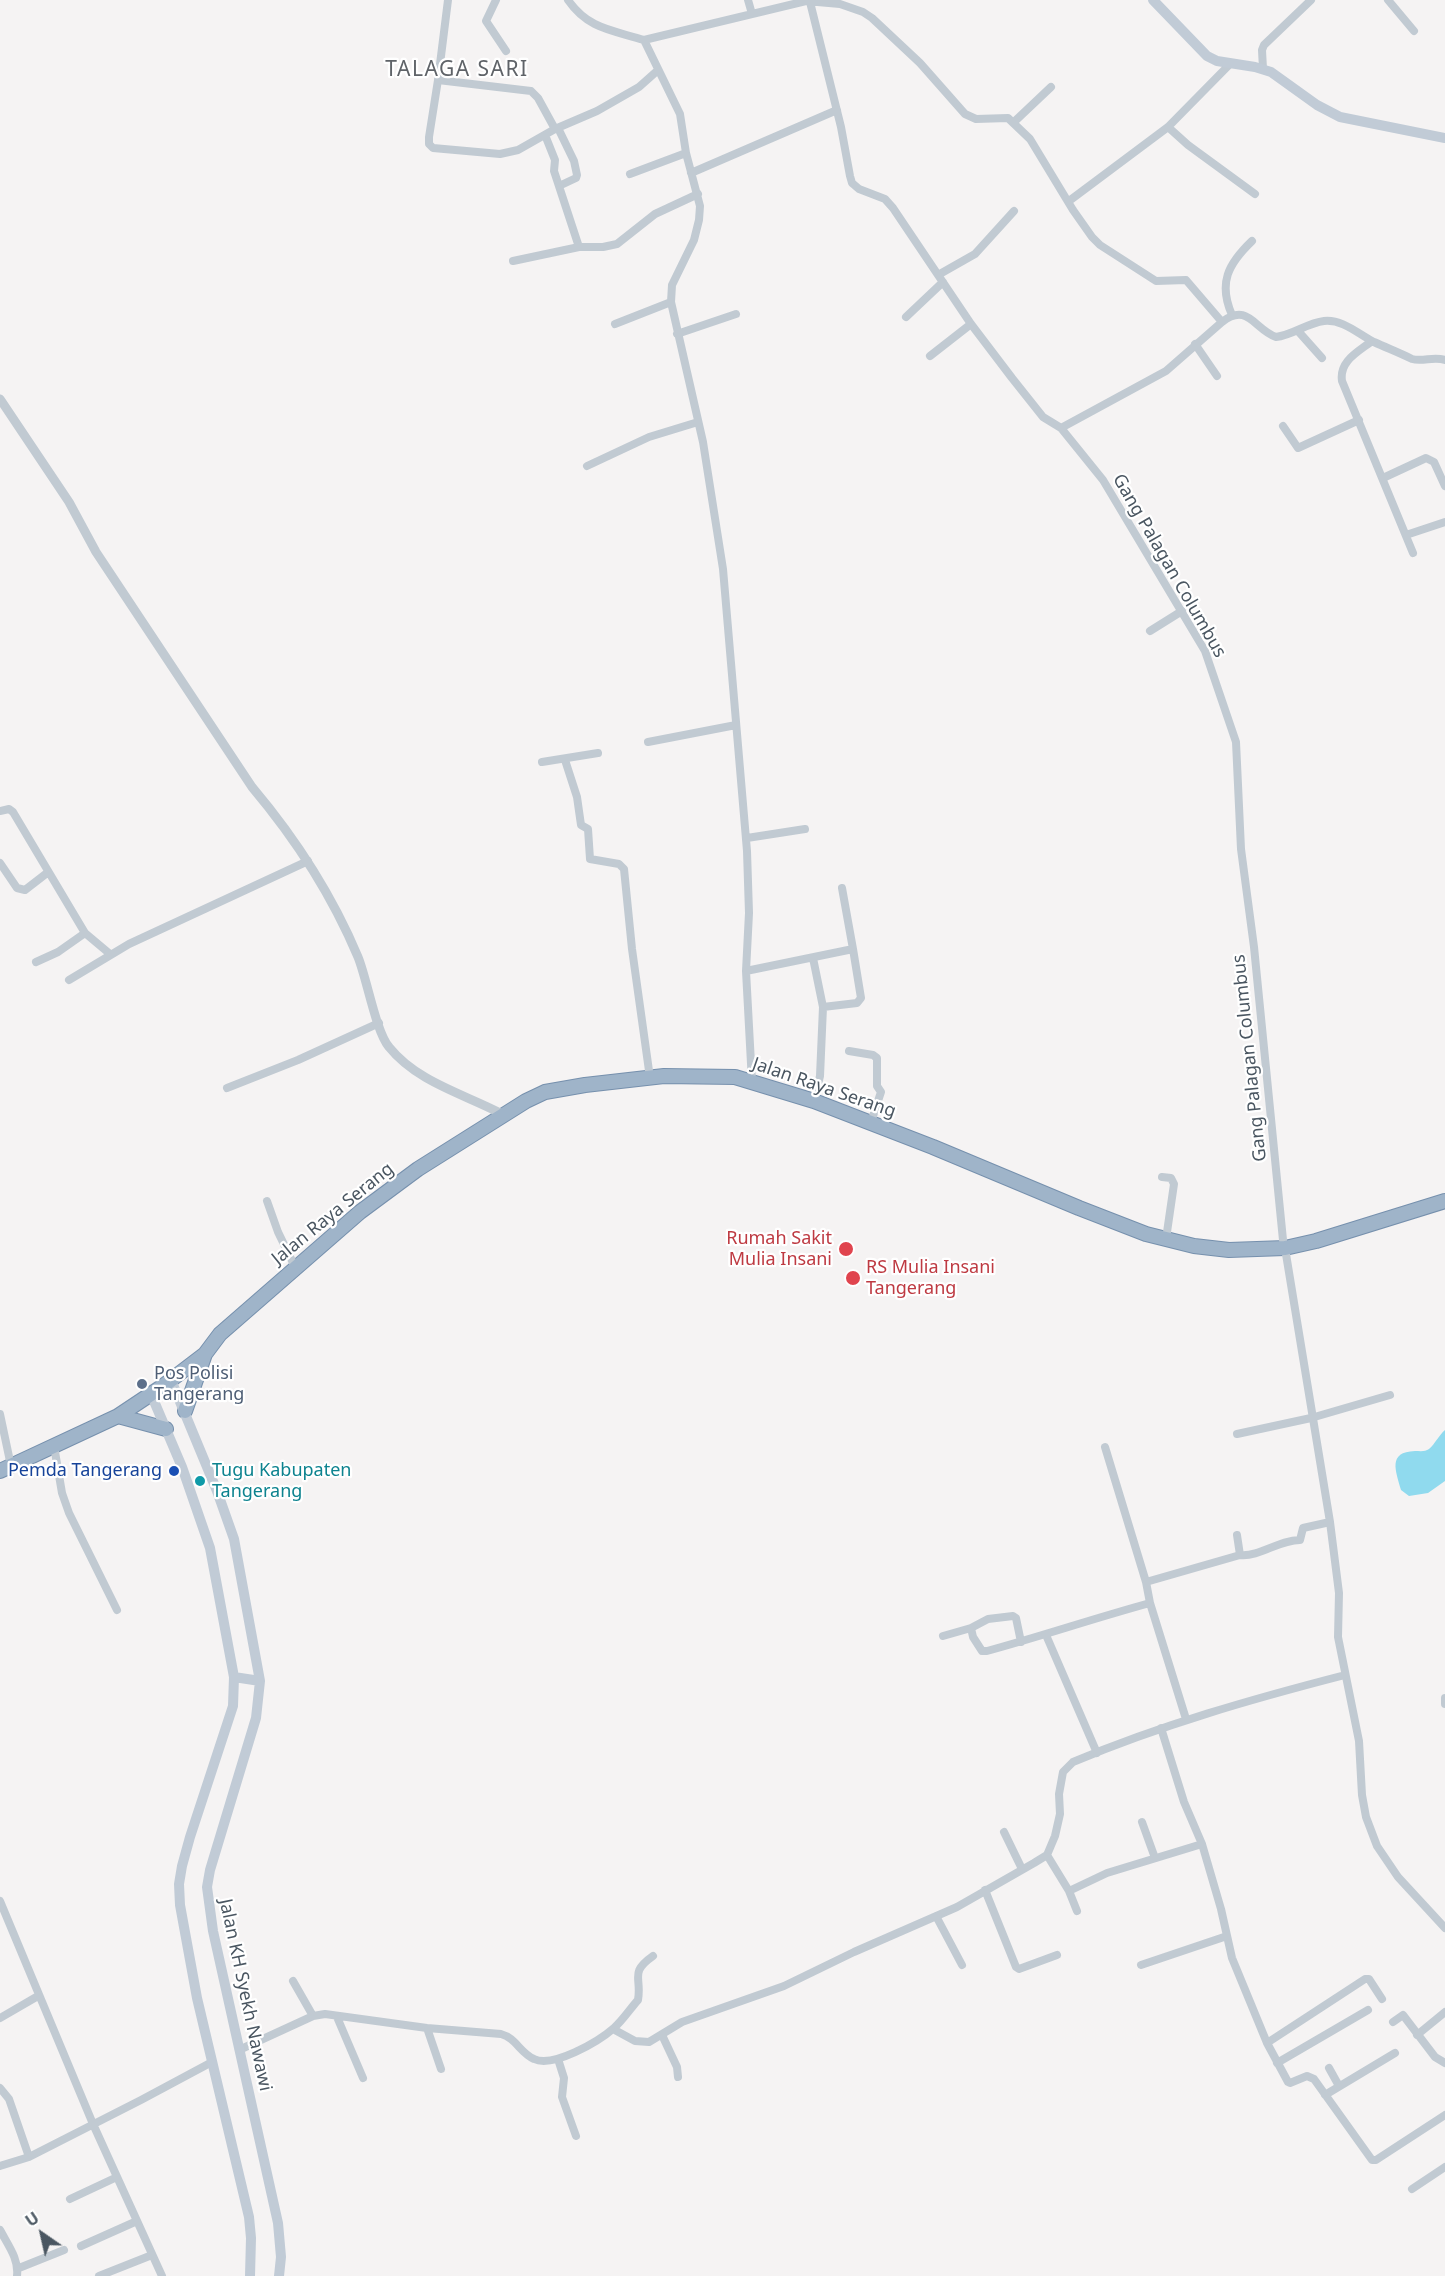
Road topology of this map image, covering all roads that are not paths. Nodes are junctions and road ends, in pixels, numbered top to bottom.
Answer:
1 (448, 0) edge
2 (496, 0) edge
3 (568, 0) edge
4 (747, 0) edge
5 (1153, 0) edge
6 (1311, 0) edge
7 (1388, 0) edge
8 (807, 1) edge
9 (752, 14) junction
10 (1414, 31) dead end
11 (644, 40) junction
12 (506, 51) dead end
13 (1231, 63) junction
14 (1263, 69) junction
15 (657, 71) junction
16 (438, 80) junction
17 (1051, 87) dead end
18 (837, 110) junction
19 (1014, 122) junction
20 (1171, 124) junction
21 (556, 128) junction
22 (545, 135) junction
23 (1445, 138) edge
24 (686, 153) junction
25 (691, 173) junction
26 (630, 174) dead end
27 (559, 186) junction
28 (698, 194) junction
29 (1255, 194) dead end
30 (1069, 201) junction
31 (1014, 211) dead end
32 (1252, 241) dead end
33 (579, 247) junction
34 (513, 261) dead end
35 (941, 278) junction
36 (671, 303) junction
37 (736, 314) dead end
38 (1232, 315) junction
39 (906, 317) dead end
40 (1222, 322) junction
41 (615, 324) dead end
42 (971, 324) junction
43 (1298, 331) junction
44 (676, 334) junction
45 (1372, 341) junction
46 (1195, 344) junction
47 (930, 356) dead end
48 (1322, 358) dead end
49 (1445, 360) edge
50 (1216, 376) dead end
51 (0, 399) edge
52 (1359, 420) junction
53 (698, 422) junction
54 (1283, 426) dead end
55 (1061, 428) junction
56 (587, 466) dead end
57 (1383, 478) junction
58 (1445, 486) edge
59 (1445, 522) edge
60 (1406, 535) junction
61 (1413, 553) dead end
62 (1182, 612) junction
63 (1150, 631) dead end
64 (736, 725) junction
65 (648, 742) dead end
66 (598, 753) dead end
67 (565, 760) junction
68 (542, 762) dead end
69 (0, 811) edge
70 (806, 830) dead end
71 (747, 838) junction
72 (308, 861) junction
73 (0, 863) edge
74 (47, 873) junction
75 (842, 888) dead end
76 (84, 933) junction
77 (853, 949) junction
78 (110, 954) junction
79 (813, 958) junction
80 (36, 962) dead end
81 (746, 971) junction
82 (69, 980) dead end
83 (823, 1008) junction
84 (379, 1023) junction
85 (849, 1051) dead end
86 (650, 1078) junction
87 (752, 1082) junction
88 (226, 1088) dead end
89 (814, 1101) junction
90 (502, 1114) junction
91 (871, 1122) junction
92 (1162, 1177) dead end
93 (267, 1201) dead end
94 (1445, 1201) edge
95 (1166, 1239) junction
96 (1284, 1244) junction
97 (295, 1267) junction
98 (205, 1354) junction
99 (171, 1380) junction
100 (151, 1394) junction
101 (1390, 1395) dead end
102 (185, 1411) junction
103 (0, 1414) edge
104 (118, 1416) junction
105 (1311, 1418) junction
106 (166, 1429) junction
107 (1238, 1434) dead end
108 (54, 1446) junction
109 (1105, 1447) dead end
110 (6, 1469) edge
111 (1330, 1522) junction
112 (1237, 1535) dead end
113 (1240, 1555) junction
114 (1146, 1582) junction
115 (1150, 1603) junction
116 (117, 1610) dead end
117 (971, 1628) junction
118 (1046, 1635) junction
119 (943, 1636) dead end
120 (1021, 1642) junction
121 (1345, 1676) junction
122 (234, 1677) junction
123 (260, 1681) junction
124 (1445, 1698) edge
125 (1445, 1704) edge
126 (1186, 1719) junction
127 (1161, 1728) junction
128 (1097, 1752) junction
129 (1142, 1822) dead end
130 (1004, 1832) dead end
131 (1202, 1844) junction
132 (1047, 1855) junction
133 (1155, 1858) junction
134 (1023, 1869) junction
135 (985, 1890) junction
136 (1069, 1892) junction
137 (0, 1901) edge
138 (1077, 1911) dead end
139 (936, 1916) junction
140 (1445, 1928) edge
141 (1227, 1936) junction
142 (1057, 1955) dead end
143 (653, 1956) dead end
144 (962, 1965) dead end
145 (1141, 1965) dead end
146 (293, 1981) dead end
147 (38, 1996) junction
148 (1382, 1999) dead end
149 (1445, 2005) edge
150 (1368, 2010) dead end
151 (1445, 2012) edge
152 (313, 2016) junction
153 (337, 2017) junction
154 (0, 2018) edge
155 (1393, 2022) dead end
156 (427, 2028) junction
157 (613, 2029) junction
158 (662, 2035) junction
159 (1417, 2035) junction
160 (1267, 2043) junction
161 (239, 2050) junction
162 (1395, 2053) dead end
163 (558, 2059) junction
164 (212, 2062) junction
165 (1277, 2063) junction
166 (1445, 2063) edge
167 (1329, 2068) dead end
168 (441, 2069) dead end
169 (678, 2077) dead end
170 (363, 2078) dead end
171 (1339, 2086) junction
172 (0, 2088) edge
173 (1325, 2095) junction
174 (1445, 2115) edge
175 (93, 2124) junction
176 (576, 2136) dead end
177 (29, 2157) junction
178 (0, 2166) edge
179 (1445, 2167) edge
180 (117, 2177) junction
181 (1412, 2189) dead end
182 (70, 2199) dead end
183 (137, 2221) junction
184 (0, 2230) edge
185 (81, 2246) dead end
186 (63, 2250) dead end
187 (152, 2255) junction
188 (18, 2272) edge
189 (99, 2276) edge
190 (162, 2276) edge
191 (250, 2276) edge
192 (279, 2276) edge

1 - 16 street
2 - 12 street
3 - 11 street
4 - 9 street
5 - 13 main road
6 - 14 street
7 - 10 street
8 - 9 street
8 - 18 street, Gang Palagan Columbus
8 - 19 street
9 - 11 street
11 - 15 street
13 - 14 main road
13 - 20 street
14 - 23 main road
15 - 21 street
15 - 24 street
16 - 21 street
16 - 22 street
17 - 19 street
18 - 25 street
18 - 35 street, Gang Palagan Columbus
19 - 30 street
20 - 29 street
20 - 30 street
21 - 22 street
21 - 27 street
22 - 27 street
24 - 25 street
24 - 26 street
25 - 28 street
27 - 33 street
28 - 33 street
28 - 36 street
30 - 40 street
31 - 35 street
32 - 38 street
33 - 34 street
35 - 39 street
35 - 42 street, Gang Palagan Columbus
36 - 41 street
36 - 44 street
37 - 44 street
38 - 40 street
38 - 43 street
40 - 46 street
42 - 47 street
42 - 55 street, Gang Palagan Columbus
43 - 45 street
43 - 48 street
44 - 53 street
45 - 49 street
45 - 52 street
46 - 50 street
46 - 55 street
51 - 72 street
52 - 54 street
52 - 57 street
53 - 56 street
53 - 64 street
55 - 62 street, Gang Palagan Columbus
57 - 58 street
57 - 60 street
59 - 60 street
60 - 61 street
62 - 63 street
62 - 96 street, Gang Palagan Columbus
64 - 65 street
64 - 71 street
66 - 67 street
67 - 68 street
67 - 86 street
69 - 74 street
70 - 71 street
71 - 81 street
72 - 78 street
72 - 84 street
73 - 74 street
74 - 76 street
75 - 77 street
76 - 78 street
76 - 80 street
77 - 79 street
77 - 83 street
78 - 82 street
79 - 81 street
79 - 83 street
81 - 87 street
83 - 89 street
84 - 88 street
84 - 90 street
85 - 91 street
86 - 87 highway, Jalan Raya Serang
86 - 90 highway, Jalan Raya Serang
87 - 89 highway, Jalan Raya Serang
89 - 91 highway, Jalan Raya Serang
90 - 97 highway, Jalan Raya Serang
91 - 95 highway, Jalan Raya Serang
92 - 95 street
93 - 97 street
94 - 96 highway, Jalan Raya Serang
95 - 96 highway, Jalan Raya Serang
96 - 105 street, Gang Palagan Columbus
97 - 98 highway, Jalan Raya Serang
98 - 99 highway, Jalan Raya Serang
98 - 102 highway
99 - 100 highway, Jalan Raya Serang
99 - 102 main road, Jalan KH Syekh Nawawi
100 - 104 highway, Jalan Raya Serang
100 - 106 main road
101 - 105 street
102 - 123 main road, Jalan KH Syekh Nawawi
103 - 110 street
104 - 106 highway
104 - 108 highway, Jalan Raya Serang
105 - 107 street
105 - 111 street, Gang Palagan Columbus
106 - 122 main road
108 - 110 highway, Jalan Raya Serang
108 - 116 street
109 - 114 street
111 - 113 street
111 - 121 street, Gang Palagan Columbus
112 - 113 street
113 - 114 street
114 - 115 street
115 - 118 street
115 - 126 street
117 - 119 street
117 - 120 street
117 - 120 street
118 - 120 street
118 - 128 street
121 - 126 street
121 - 140 street, Gang Palagan Columbus
122 - 123 main road
122 - 164 main road
123 - 161 main road, Jalan KH Syekh Nawawi
124 - 125 street
126 - 127 street
127 - 128 street
127 - 131 street
128 - 132 street
129 - 133 street
130 - 134 street
131 - 133 street
131 - 141 street
132 - 134 street
132 - 136 street
133 - 136 street
134 - 135 street
135 - 139 street
135 - 142 street
136 - 138 street
137 - 147 street
139 - 144 street
139 - 158 street
141 - 145 street
141 - 160 street
143 - 157 street
146 - 152 street
147 - 154 street
147 - 175 street
148 - 160 street
149 - 151 street
150 - 165 street
151 - 159 street
152 - 153 street
152 - 161 street
153 - 156 street
153 - 170 street
155 - 159 street
156 - 163 street
156 - 168 street
157 - 158 street
157 - 163 street
158 - 169 street
159 - 166 street
160 - 165 street
161 - 192 main road, Jalan KH Syekh Nawawi
162 - 171 street
163 - 176 street
164 - 175 street
164 - 191 main road
165 - 173 street
167 - 171 street
171 - 173 street
172 - 177 street
173 - 174 street
175 - 177 street
175 - 180 street
177 - 178 street
179 - 181 street
180 - 182 street
180 - 183 street
183 - 185 street
183 - 187 street
184 - 188 street
186 - 188 street
187 - 189 street
187 - 190 street

